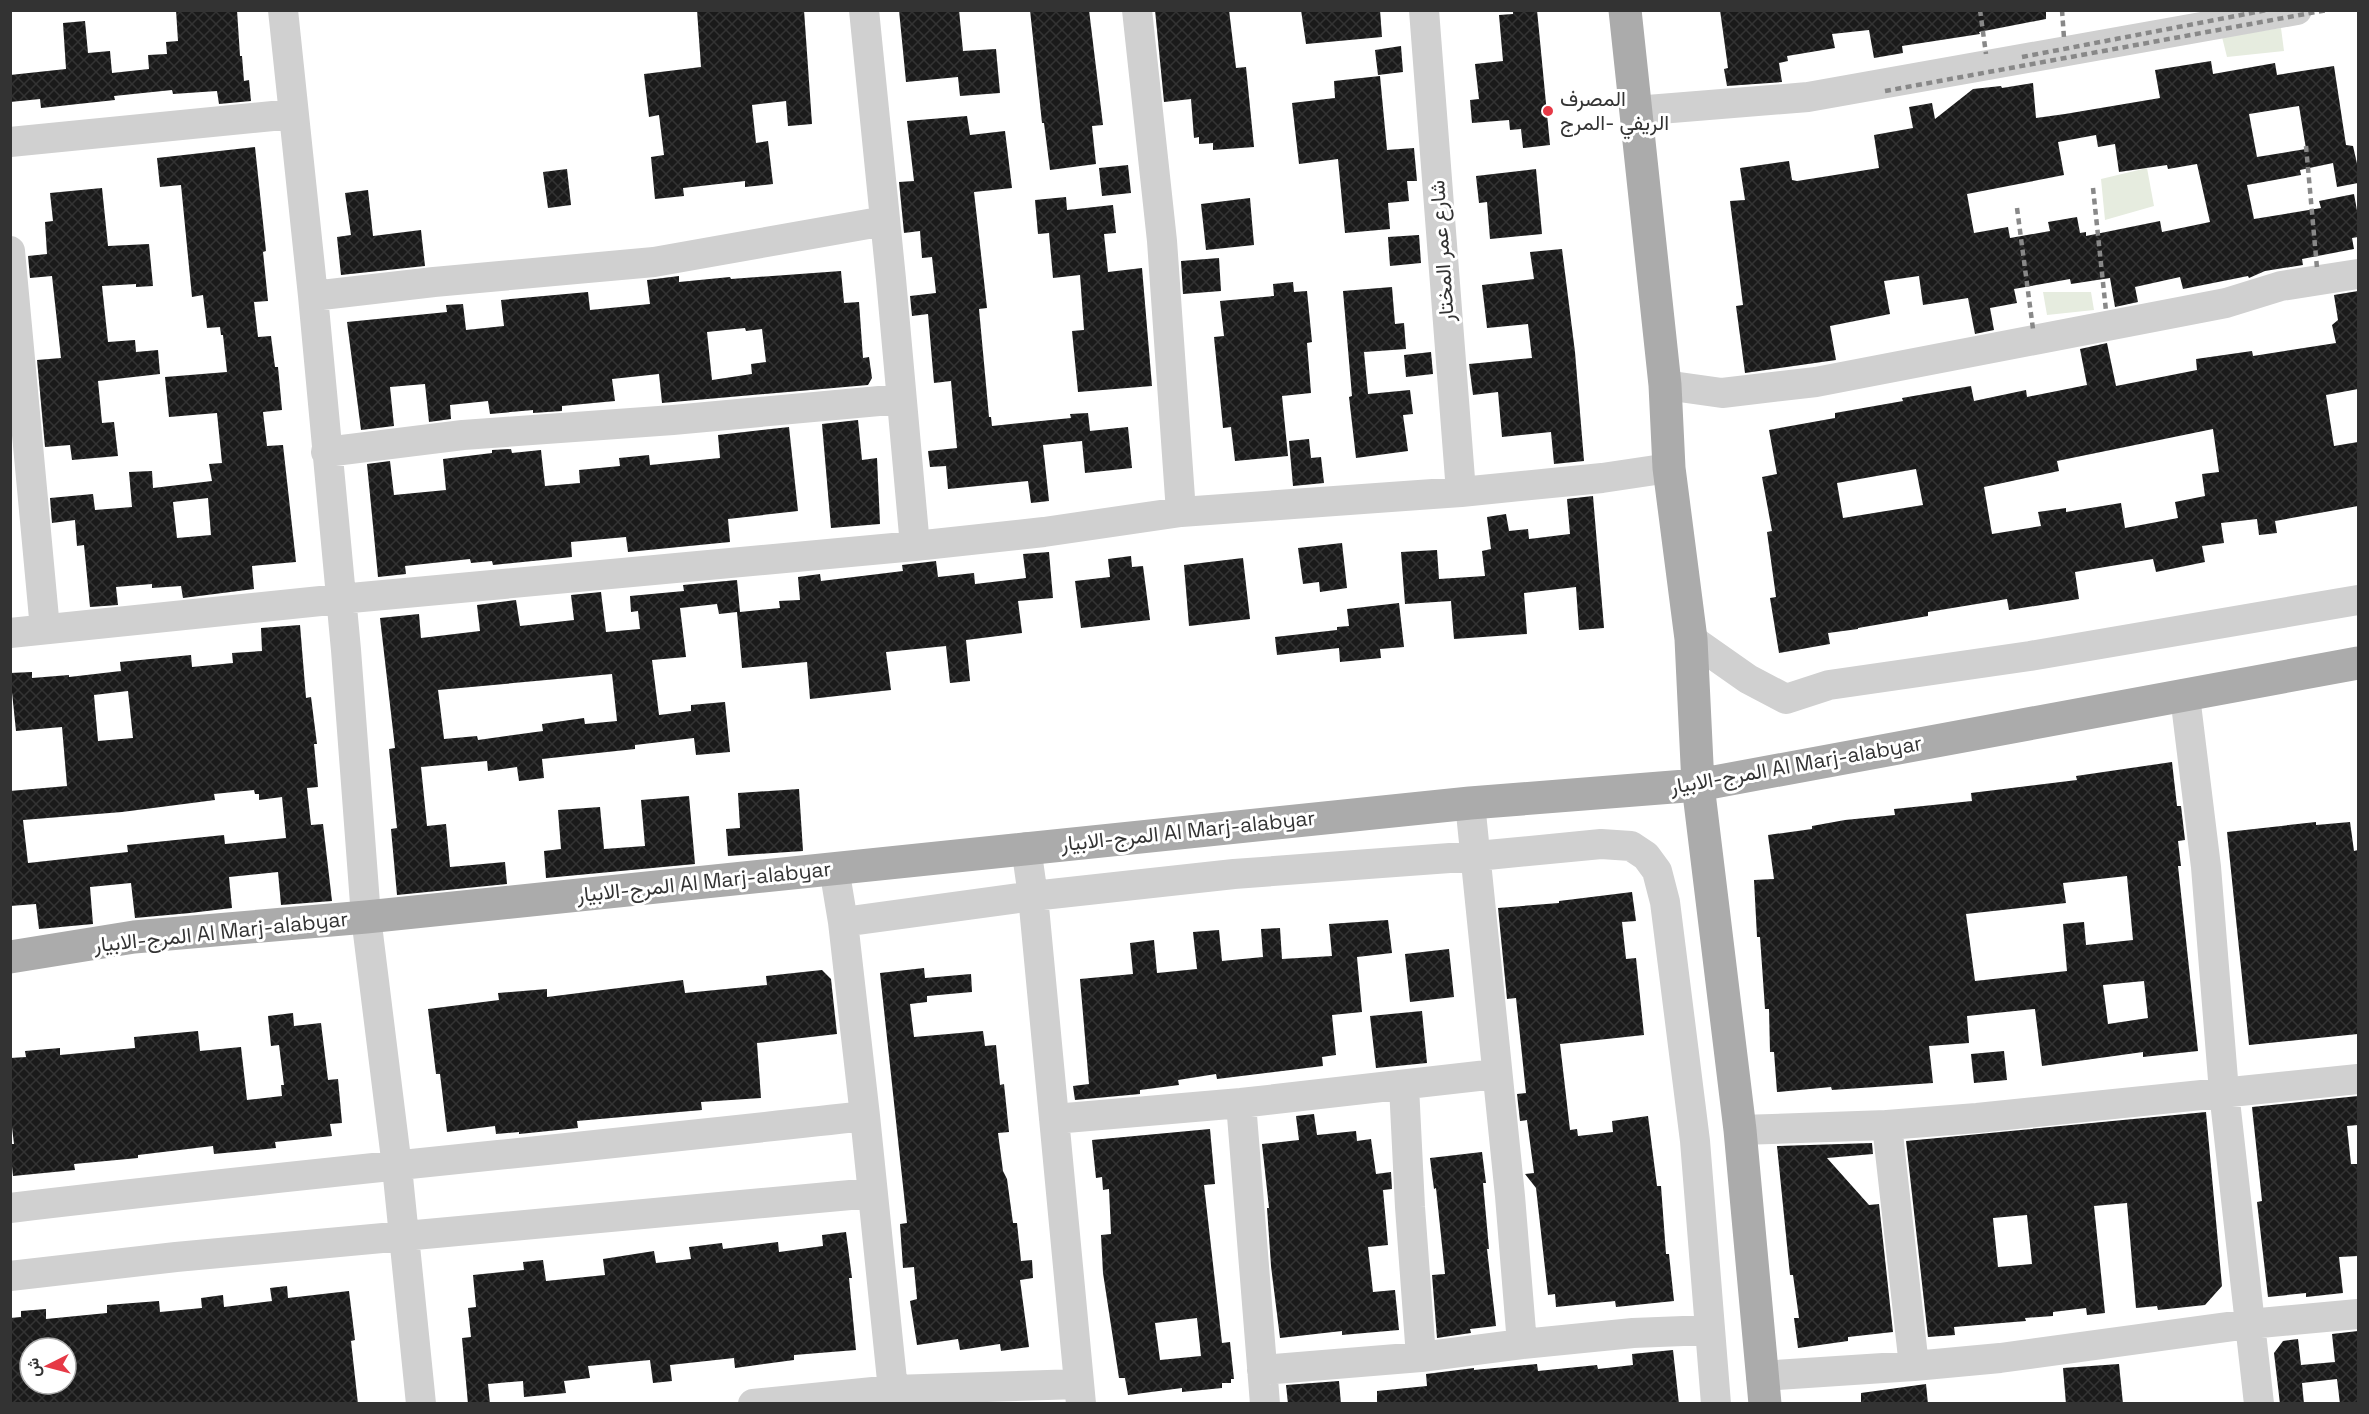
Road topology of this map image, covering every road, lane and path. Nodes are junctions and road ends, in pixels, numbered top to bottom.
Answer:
1 (283, 10) edge
2 (864, 10) edge
3 (1137, 10) edge
4 (1424, 10) edge
5 (1625, 10) edge
6 (2297, 10) edge
7 (1635, 111) junction
8 (293, 114) junction
9 (10, 142) edge
10 (885, 221) junction
11 (10, 251) edge
12 (2358, 274) edge
13 (313, 296) junction
14 (1665, 385) junction
15 (901, 399) junction
16 (326, 452) junction
17 (1669, 468) junction
18 (1461, 492) junction
19 (1181, 512) junction
20 (915, 546) junction
21 (340, 599) junction
22 (2358, 600) edge
23 (45, 629) junction
24 (10, 633) edge
25 (1691, 639) junction
26 (2358, 663) edge
27 (2185, 696) junction
28 (1698, 785) junction
29 (1470, 803) junction
30 (1026, 847) junction
31 (1477, 856) junction
32 (834, 868) junction
33 (1033, 896) junction
34 (366, 917) junction
35 (843, 922) junction
36 (10, 957) edge
37 (1496, 1074) junction
38 (2358, 1079) edge
39 (1404, 1086) junction
40 (2224, 1092) junction
41 (1241, 1103) junction
42 (865, 1116) junction
43 (1054, 1119) junction
44 (1887, 1125) junction
45 (1740, 1130) junction
46 (397, 1167) junction
47 (872, 1193) junction
48 (10, 1208) edge
49 (403, 1237) junction
50 (10, 1276) edge
51 (2358, 1314) edge
52 (2249, 1324) junction
53 (1710, 1330) junction
54 (1522, 1344) junction
55 (1421, 1357) junction
56 (1914, 1366) junction
57 (1262, 1370) junction
58 (893, 1390) junction
59 (1763, 1390) edge
60 (1080, 1394) edge
61 (421, 1404) edge
62 (753, 1404) edge
63 (1265, 1404) edge
64 (1716, 1404) edge
65 (2259, 1404) edge

1 - 8 street
2 - 10 street
3 - 19 street
4 - 18 street, شارع عمر المختار
5 - 7 main road
6 - 7 street
7 - 14 main road
8 - 9 street
8 - 13 street
10 - 13 street
10 - 15 street
11 - 23 street
12 - 14 street
13 - 16 street
14 - 17 main road
15 - 16 street
15 - 20 street
16 - 21 street
17 - 18 street
17 - 25 main road
18 - 19 street
19 - 20 street
20 - 21 street
21 - 23 street
21 - 34 street
22 - 25 street
23 - 24 street
25 - 28 main road
26 - 27 main road, المرج-الابيار Al Marj-alabyar
27 - 28 main road, المرج-الابيار Al Marj-alabyar
27 - 40 street
28 - 29 main road, المرج-الابيار Al Marj-alabyar
28 - 45 main road
29 - 30 main road, المرج-الابيار Al Marj-alabyar
29 - 31 street
30 - 32 main road, المرج-الابيار Al Marj-alabyar
30 - 33 street
31 - 33 street
31 - 37 street
31 - 53 street
32 - 34 main road, المرج-الابيار Al Marj-alabyar
32 - 35 street
33 - 35 street
33 - 43 street
34 - 36 main road, المرج-الابيار Al Marj-alabyar
34 - 46 street
35 - 42 street
37 - 39 street
37 - 54 street
38 - 40 street
39 - 41 street
39 - 55 street
40 - 44 street
40 - 52 street
41 - 43 street
41 - 57 street
42 - 46 street
42 - 47 street
43 - 60 street
44 - 45 street
44 - 56 street
45 - 59 main road
46 - 48 street
46 - 49 street
47 - 49 street
47 - 58 street
49 - 50 street
49 - 61 street
51 - 52 street
52 - 56 street
52 - 65 street
53 - 54 street
53 - 64 street
54 - 55 street
55 - 57 street
56 - 59 street
57 - 63 street
58 - 60 street
58 - 62 street

